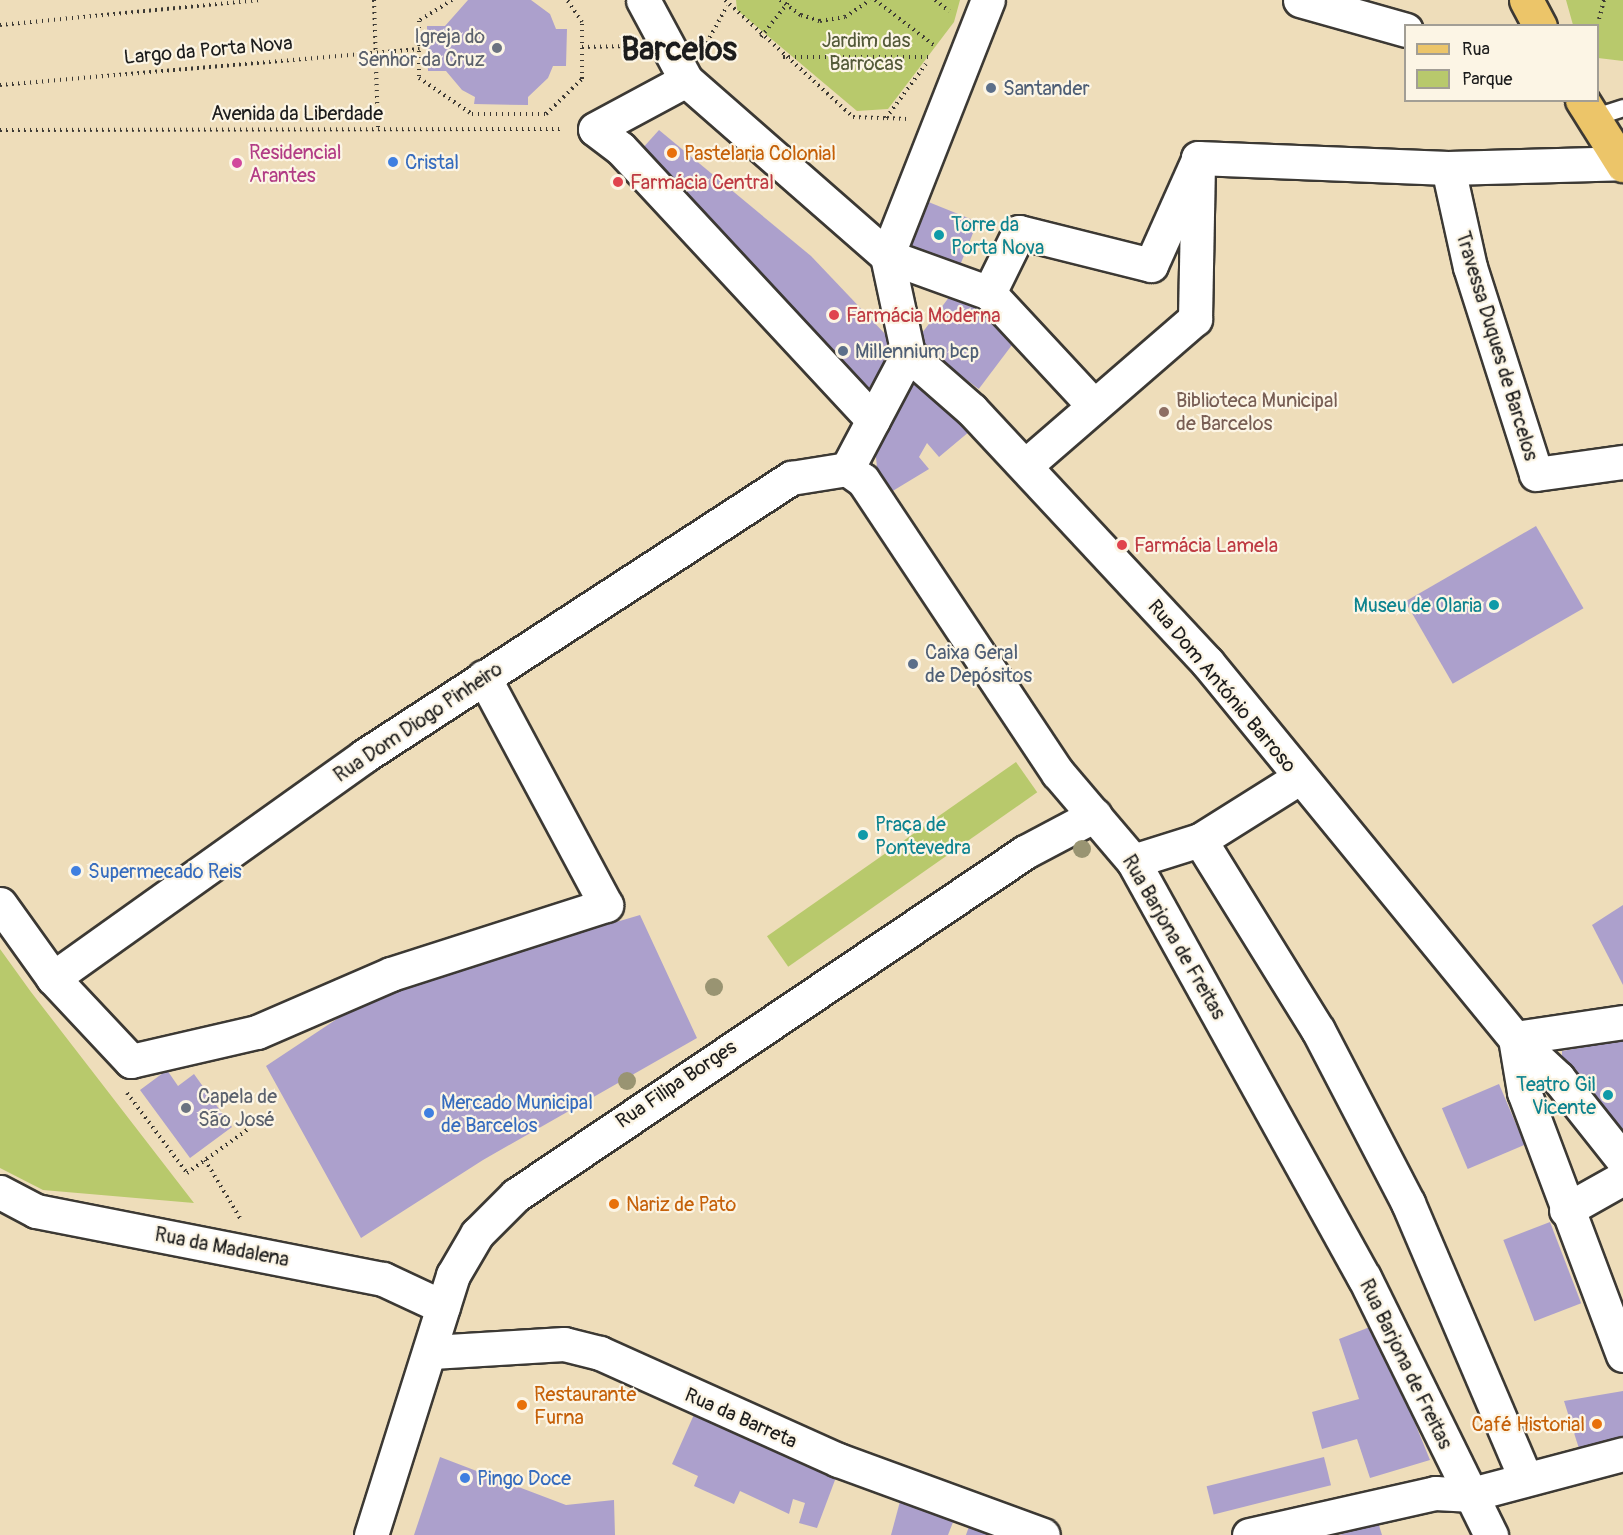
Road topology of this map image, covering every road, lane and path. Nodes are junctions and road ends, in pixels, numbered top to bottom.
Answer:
1 (260, 0) edge
2 (374, 0) edge
3 (452, 0) edge
4 (567, 0) edge
5 (644, 0) edge
6 (725, 0) edge
7 (780, 0) edge
8 (790, 0) edge
9 (870, 0) edge
10 (875, 0) edge
11 (944, 0) edge
12 (988, 0) edge
13 (1300, 0) edge
14 (1526, 0) edge
15 (1604, 0) edge
16 (727, 6) junction
17 (786, 6) junction
18 (943, 6) dead end
19 (1599, 19) dead end
20 (1539, 24) edge
21 (0, 25) edge
22 (1404, 29) edge
23 (761, 37) junction
24 (668, 46) junction
25 (582, 47) junction
26 (419, 49) junction
27 (376, 50) junction
28 (783, 57) junction
29 (932, 57) junction
30 (686, 81) junction
31 (0, 85) edge
32 (1599, 109) edge
33 (378, 128) junction
34 (595, 129) junction
35 (0, 130) edge
36 (1198, 160) junction
37 (1622, 164) edge
38 (1448, 168) junction
39 (887, 256) junction
40 (989, 292) junction
41 (908, 354) junction
42 (1094, 406) junction
43 (873, 420) junction
44 (1623, 462) edge
45 (1025, 466) junction
46 (847, 469) junction
47 (484, 677) junction
48 (1299, 778) junction
49 (1095, 815) junction
50 (1200, 840) junction
51 (1133, 861) junction
52 (0, 904) edge
53 (53, 978) junction
54 (1623, 1022) edge
55 (1515, 1038) junction
56 (131, 1061) junction
57 (247, 1130) dead end
58 (206, 1160) junction
59 (1623, 1160) edge
60 (1623, 1178) edge
61 (0, 1192) edge
62 (1566, 1210) junction
63 (240, 1218) dead end
64 (443, 1307) junction
65 (432, 1352) junction
66 (1623, 1355) edge
67 (1623, 1454) edge
68 (1526, 1479) junction
69 (1468, 1495) junction
70 (371, 1535) edge
71 (1043, 1535) edge
72 (1249, 1535) edge
73 (1491, 1535) edge

1 - 21 path
2 - 27 path
3 - 26 path
4 - 25 path
5 - 24 street
6 - 16 path
7 - 17 path
8 - 17 path
9 - 17 path
10 - 29 path
11 - 18 path
12 - 39 street
13 - 22 street
14 - 20 main road
15 - 19 path
16 - 23 path
16 - 30 path
17 - 23 path
23 - 28 path
24 - 25 path
24 - 30 street
25 - 26 path
26 - 27 path, Largo da Porta Nova
27 - 31 path, Largo da Porta Nova
27 - 33 path
28 - 29 path
28 - 29 path
30 - 34 street
30 - 39 street
32 - 37 main road
33 - 34 path, Avenida da Liberdade
33 - 35 path, Avenida da Liberdade
34 - 43 street
36 - 38 street
36 - 40 street
36 - 42 street
37 - 38 street
38 - 44 street, Travessa Duques de Barcelos
39 - 40 street
39 - 41 street
40 - 42 street
41 - 43 street
41 - 45 street, Rua Dom António Barroso
42 - 45 street
43 - 46 street
45 - 48 street, Rua Dom António Barroso
46 - 47 street, Rua Dom Diogo Pinheiro
46 - 49 street, Rua Barjona de Freitas
47 - 53 street, Rua Dom Diogo Pinheiro
47 - 56 street
48 - 50 street
48 - 55 street, Rua Dom António Barroso
49 - 51 street, Rua Barjona de Freitas
49 - 64 street, Rua Filipa Borges
50 - 51 street
50 - 68 street
51 - 69 street, Rua Barjona de Freitas
52 - 53 street
53 - 56 street
54 - 55 street
55 - 59 street, Rua Dom António Barroso
55 - 62 street
56 - 58 path
57 - 58 path
58 - 63 path
60 - 62 street
61 - 64 street, Rua da Madalena
62 - 66 street
64 - 65 street, Rua Filipa Borges
65 - 70 street, Rua Filipa Borges
65 - 71 street, Rua da Barreta
67 - 68 street
68 - 69 street
69 - 72 street
69 - 73 street, Rua Barjona de Freitas

